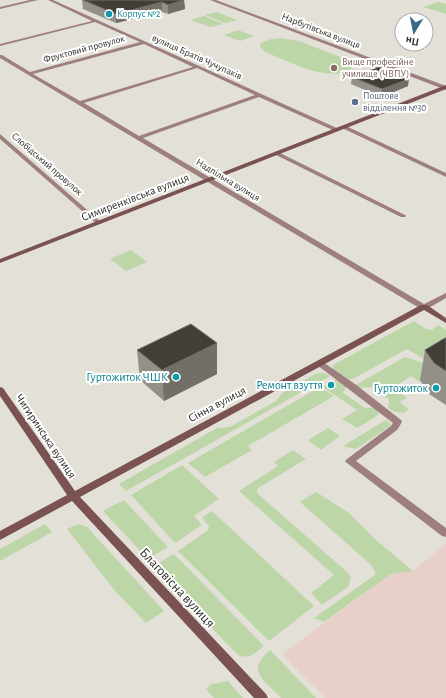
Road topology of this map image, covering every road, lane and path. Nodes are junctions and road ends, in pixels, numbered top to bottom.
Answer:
1 (36, 0) edge
2 (50, 0) edge
3 (212, 0) edge
4 (0, 8) edge
5 (95, 21) junction
6 (143, 43) junction
7 (0, 45) edge
8 (0, 56) edge
9 (197, 67) junction
10 (30, 73) junction
11 (446, 88) edge
12 (259, 94) junction
13 (80, 103) junction
14 (344, 127) junction
15 (337, 130) junction
16 (0, 136) edge
17 (138, 138) junction
18 (278, 154) junction
19 (446, 175) edge
20 (209, 180) junction
21 (403, 216) dead end
22 (99, 223) junction
23 (0, 261) edge
24 (446, 295) edge
25 (424, 307) junction
26 (446, 321) edge
27 (320, 363) junction
28 (0, 390) edge
29 (73, 496) junction
30 (446, 533) edge
31 (0, 536) edge
32 (262, 698) edge

1 - 4 street
2 - 5 street, вулиця Братів Чучупаків
3 - 11 street, Нарбутівська вулиця
5 - 6 street, вулиця Братів Чучупаків
5 - 7 street
6 - 9 street, вулиця Братів Чучупаків
6 - 10 street, Фруктовий провулок
8 - 10 street, Надпільна вулиця
9 - 12 street, вулиця Братів Чучупаків
9 - 13 street
10 - 13 street, Надпільна вулиця
11 - 14 main road, Симиренківська вулиця
12 - 15 street, вулиця Братів Чучупаків
12 - 17 street
13 - 17 street, Надпільна вулиця
14 - 15 main road, Симиренківська вулиця
14 - 19 street
15 - 18 main road, Симиренківська вулиця
16 - 22 street, Слобідський провулок
17 - 20 street, Надпільна вулиця
18 - 20 main road, Симиренківська вулиця
18 - 21 street
20 - 22 main road, Симиренківська вулиця
20 - 25 street, Надпільна вулиця
22 - 23 main road, Симиренківська вулиця
24 - 25 street, Сінна вулиця
25 - 26 main road, Надпільна вулиця
25 - 27 main road, Сінна вулиця
27 - 29 main road, Сінна вулиця
27 - 30 street
28 - 29 main road, Чигиринська вулиця
29 - 31 main road, Сінна вулиця
29 - 32 main road, Благовісна вулиця

